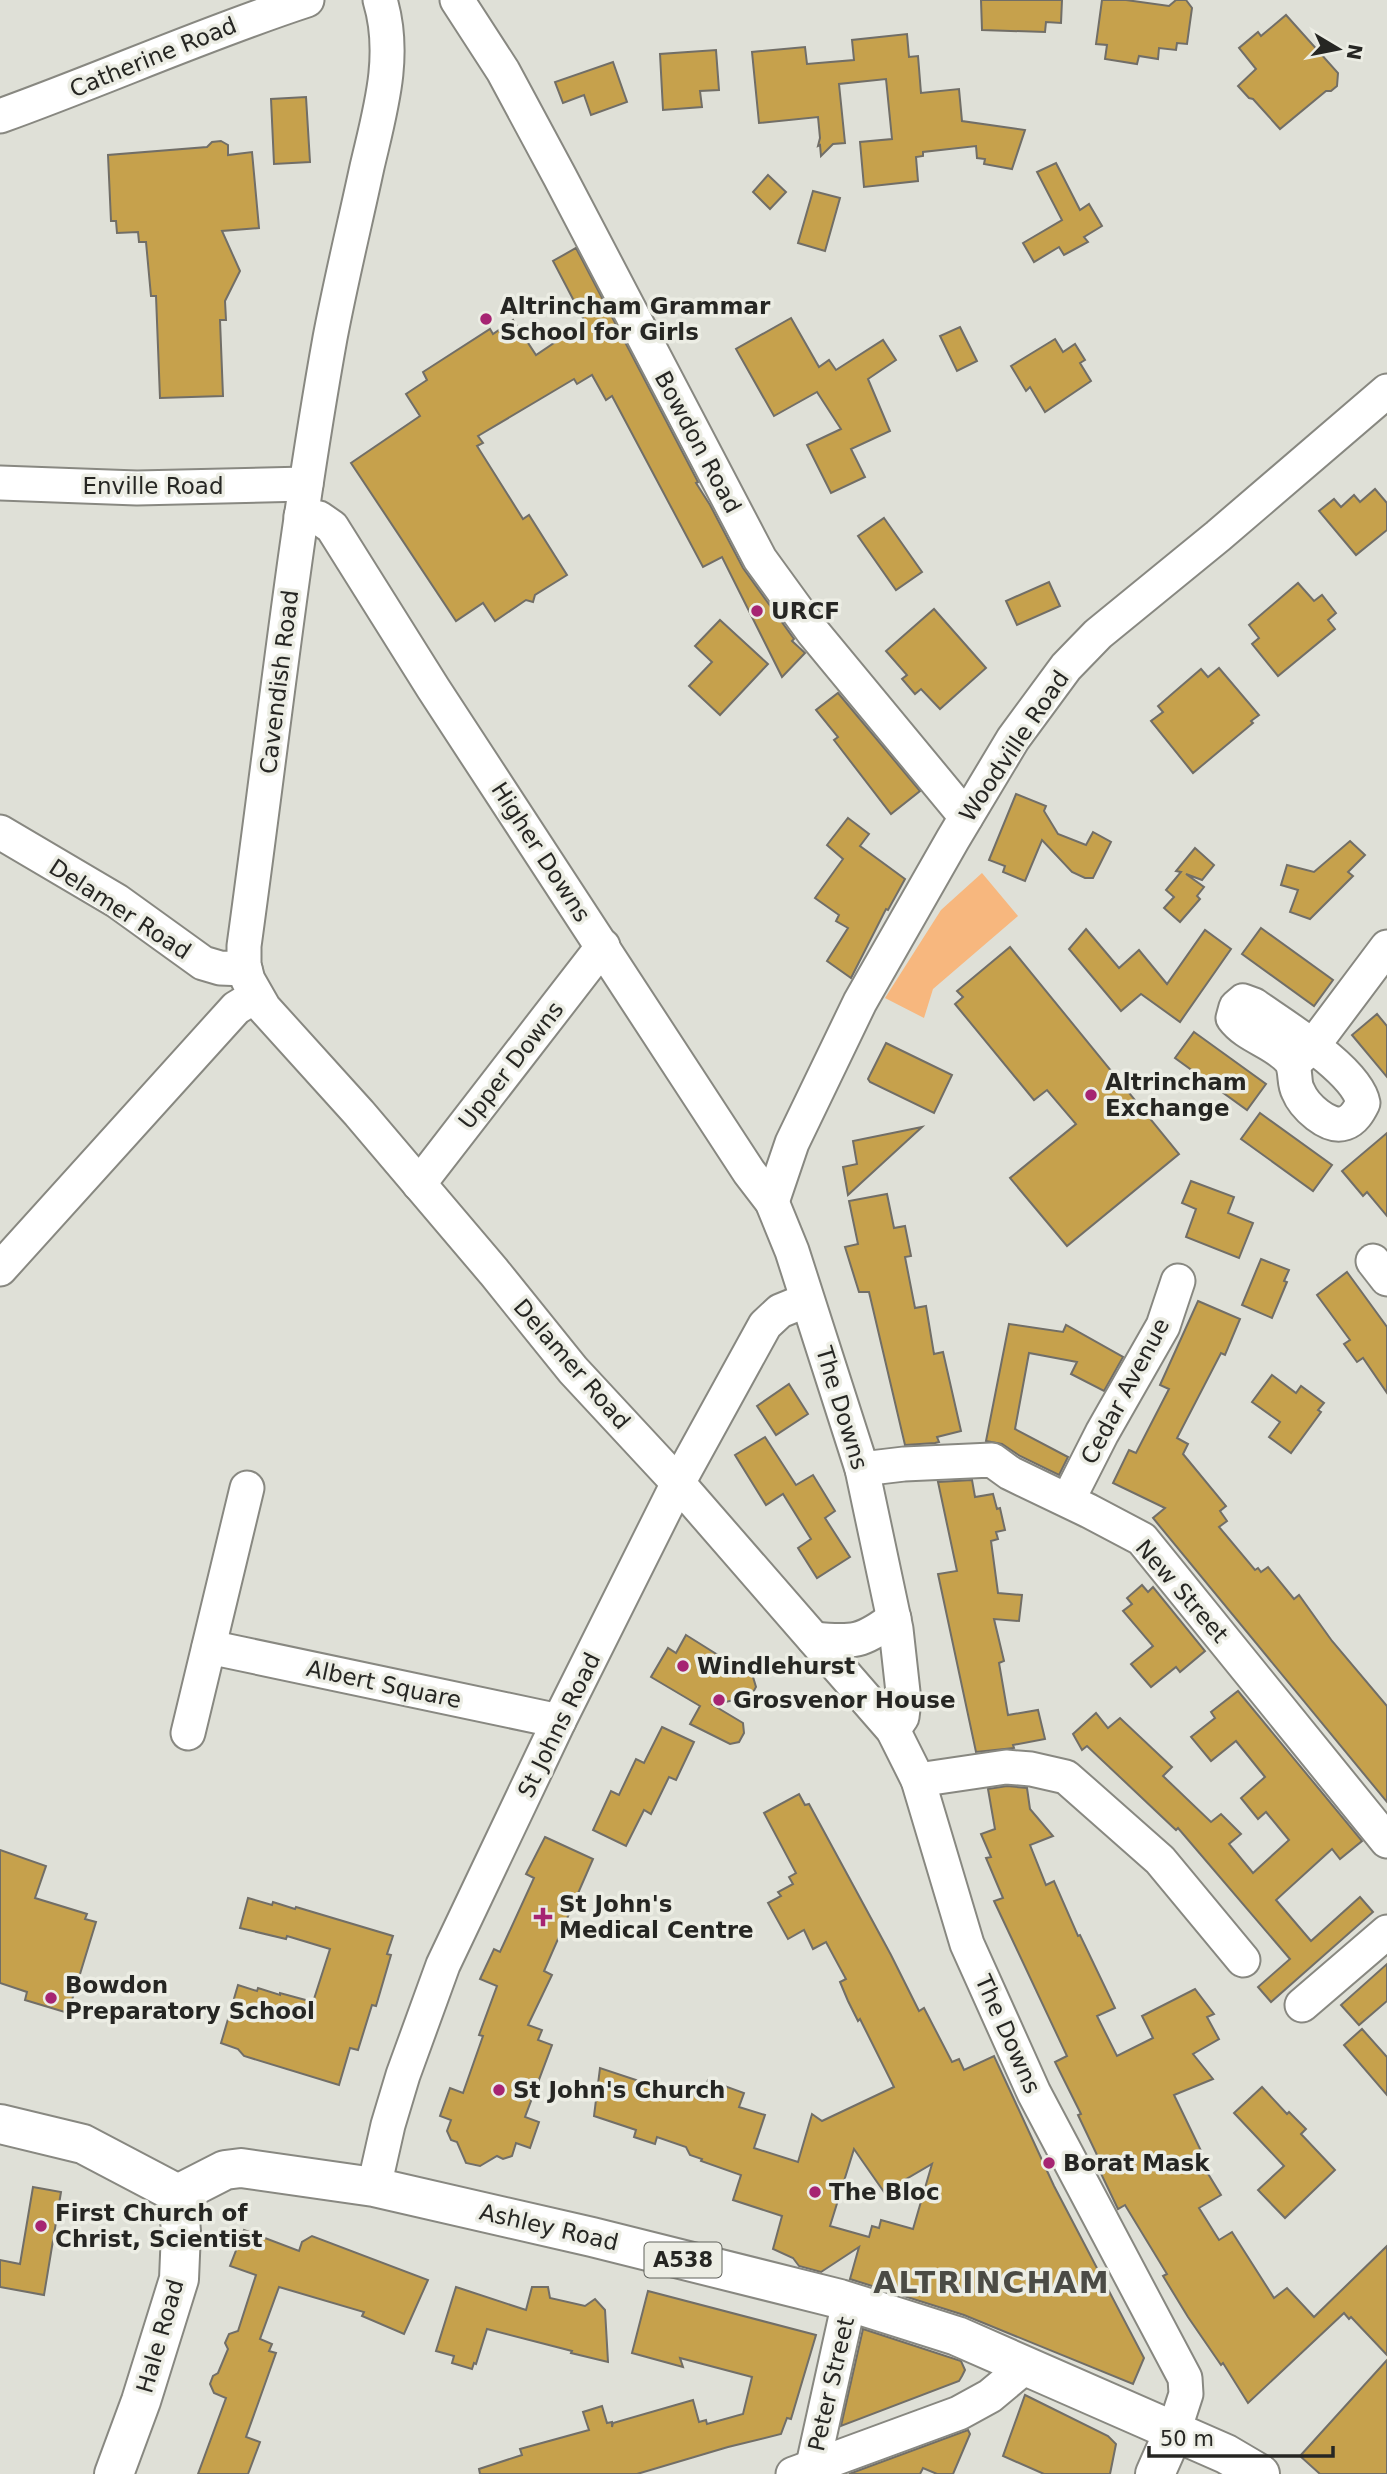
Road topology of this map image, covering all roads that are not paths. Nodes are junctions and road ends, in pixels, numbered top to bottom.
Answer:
1 (307, 0) edge
2 (380, 0) edge
3 (457, 0) edge
4 (0, 116) edge
5 (1387, 391) edge
6 (0, 483) edge
7 (304, 500) junction
8 (966, 817) junction
9 (0, 832) edge
10 (603, 946) junction
11 (1387, 947) edge
12 (250, 983) junction
13 (1303, 1055) dead end
14 (419, 1184) junction
15 (772, 1202) junction
16 (0, 1269) edge
17 (1178, 1281) dead end
18 (807, 1300) junction
19 (862, 1469) junction
20 (678, 1483) junction
21 (247, 1488) dead end
22 (1068, 1500) junction
23 (894, 1618) junction
24 (814, 1639) junction
25 (209, 1647) junction
26 (559, 1721) junction
27 (893, 1730) junction
28 (188, 1732) dead end
29 (918, 1780) junction
30 (1387, 1840) edge
31 (1387, 1932) edge
32 (1243, 1960) dead end
33 (1302, 2005) dead end
34 (0, 2124) edge
35 (374, 2187) junction
36 (178, 2194) junction
37 (849, 2302) junction
38 (1026, 2367) junction
39 (1174, 2431) junction
40 (803, 2470) edge
41 (114, 2474) edge
42 (1155, 2474) edge
43 (1260, 2474) edge

1 - 4 street, Catherine Road
2 - 7 street, Cavendish Road
3 - 8 street, Bowdon Road
5 - 8 street, Woodville Road
6 - 7 street, Enville Road
7 - 10 street, Higher Downs
7 - 12 street, Cavendish Road
8 - 15 street, Woodville Road
9 - 12 street, Delamer Road
10 - 14 street, Upper Downs
10 - 15 street, Higher Downs
11 - 13 street
12 - 14 street, Delamer Road
12 - 16 street
14 - 20 street, Delamer Road
15 - 18 street, The Downs
17 - 22 street, Cedar Avenue
18 - 19 street, The Downs
18 - 20 street, St Johns Road
19 - 22 street, New Street
19 - 23 street, The Downs
20 - 24 street, Delamer Road
20 - 26 street, St Johns Road
21 - 25 street
22 - 30 street, New Street
23 - 24 street
23 - 27 street, The Downs
24 - 27 street, Delamer Road
25 - 26 street, Albert Square
25 - 28 street
26 - 35 street, St Johns Road
27 - 29 street, The Downs
29 - 32 street
29 - 39 street, The Downs
31 - 33 street
34 - 36 main road
35 - 36 main road, Ashley Road / A538
35 - 37 main road, Ashley Road / A538
36 - 41 main road, Hale Road
37 - 38 main road, Ashley Road / A538
37 - 40 street, Peter Street
38 - 39 main road, Ashley Road / A538
38 - 40 street
39 - 42 main road
39 - 43 main road, Ashley Road

